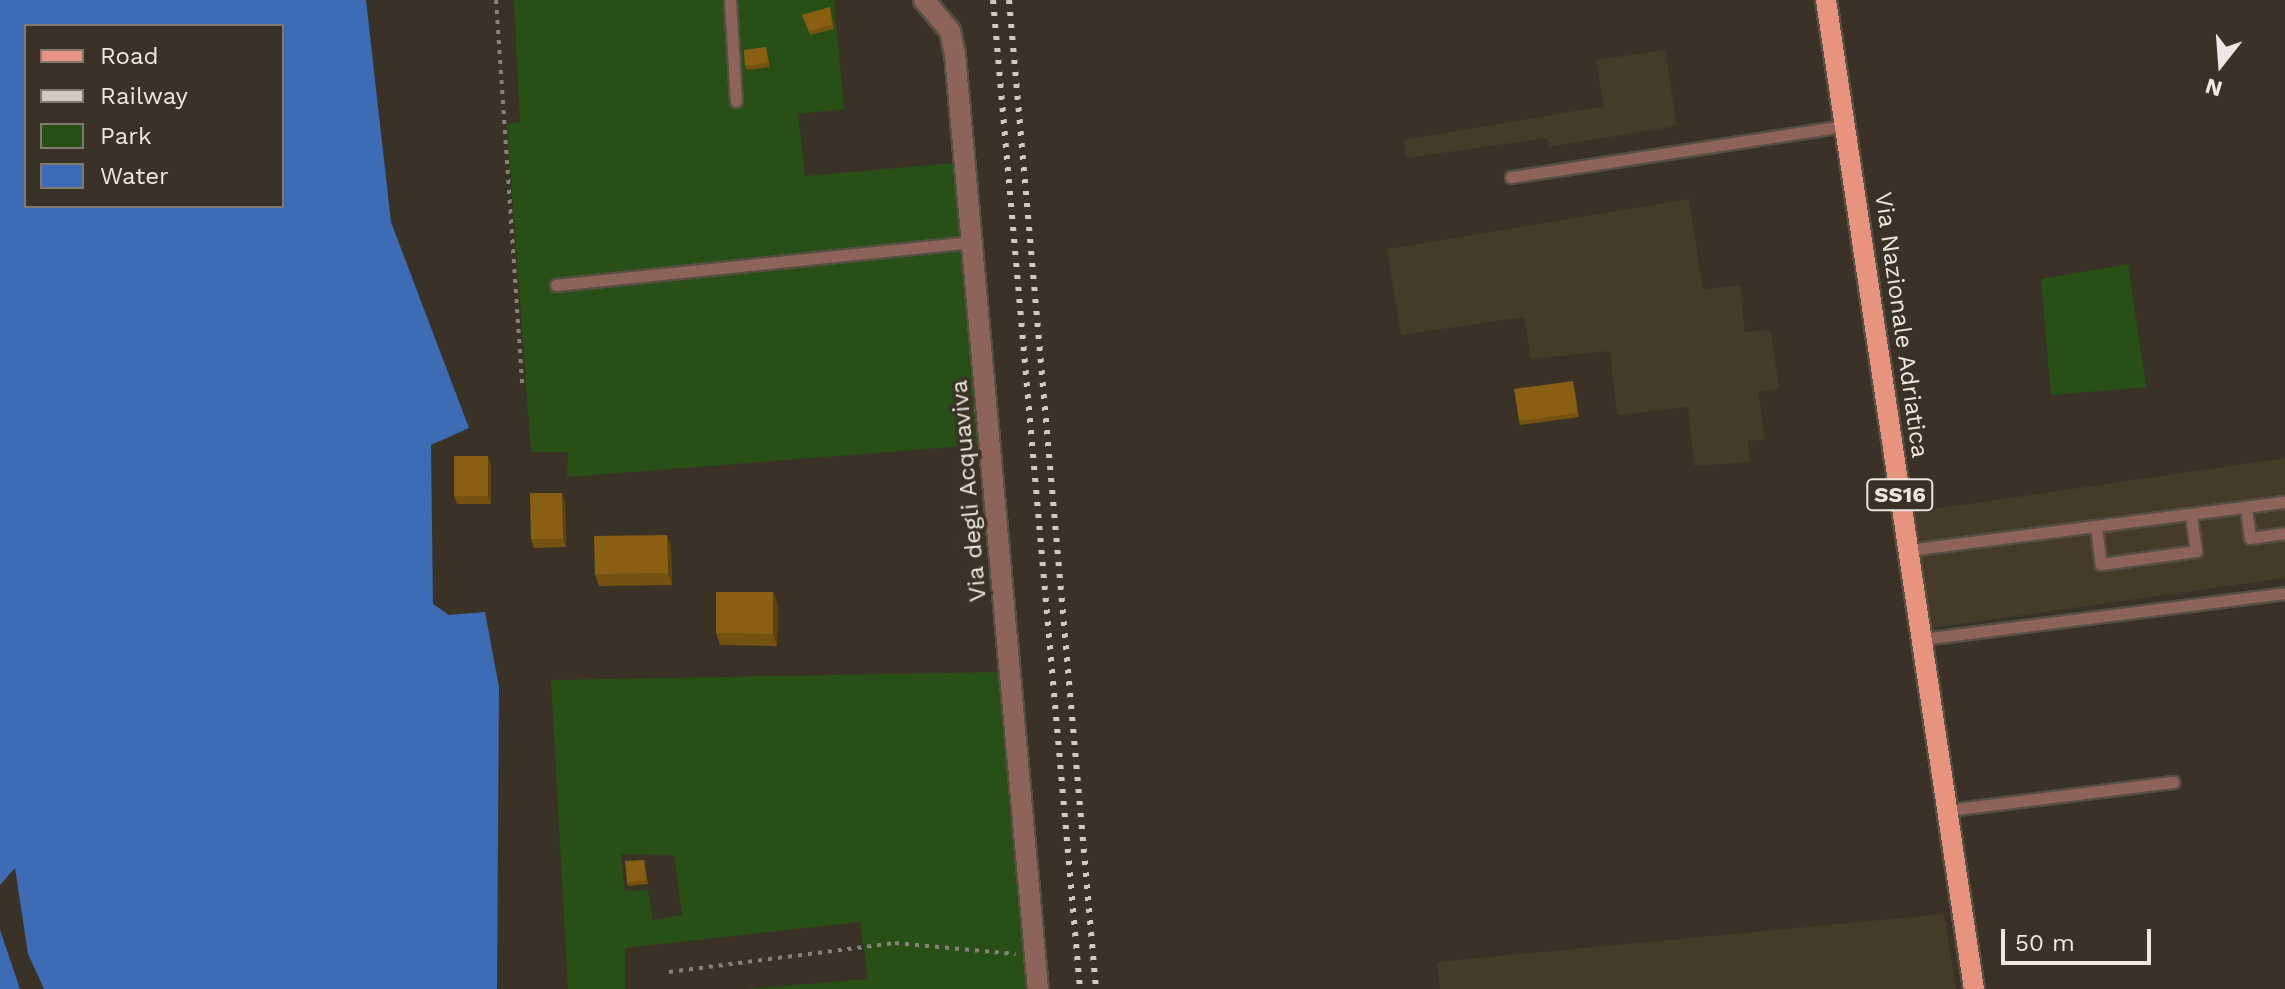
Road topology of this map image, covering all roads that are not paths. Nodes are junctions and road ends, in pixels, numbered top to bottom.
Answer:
1 (730, 0) edge
2 (924, 0) edge
3 (1826, 0) edge
4 (736, 101) dead end
5 (1845, 126) junction
6 (1511, 177) dead end
7 (969, 242) junction
8 (556, 285) dead end
9 (2285, 502) edge
10 (2246, 507) junction
11 (2191, 514) junction
12 (2096, 526) junction
13 (2285, 533) edge
14 (1908, 550) junction
15 (2285, 593) edge
16 (1922, 639) junction
17 (2173, 782) dead end
18 (1948, 810) junction
19 (1038, 989) edge
20 (1974, 989) edge

1 - 4 lane
2 - 7 street, Via degli Acquaviva
3 - 5 main road, Via Nazionale Adriatica / SS16
5 - 6 lane
5 - 14 main road, Via Nazionale Adriatica / SS16
7 - 8 lane
7 - 19 street, Via degli Acquaviva
9 - 10 lane
10 - 11 lane
10 - 13 lane
11 - 12 lane
11 - 12 lane
12 - 14 lane
14 - 16 main road, Via Nazionale Adriatica / SS16
15 - 16 lane
16 - 18 main road, Via Nazionale Adriatica / SS16
17 - 18 lane
18 - 20 main road, Via Nazionale Adriatica / SS16

